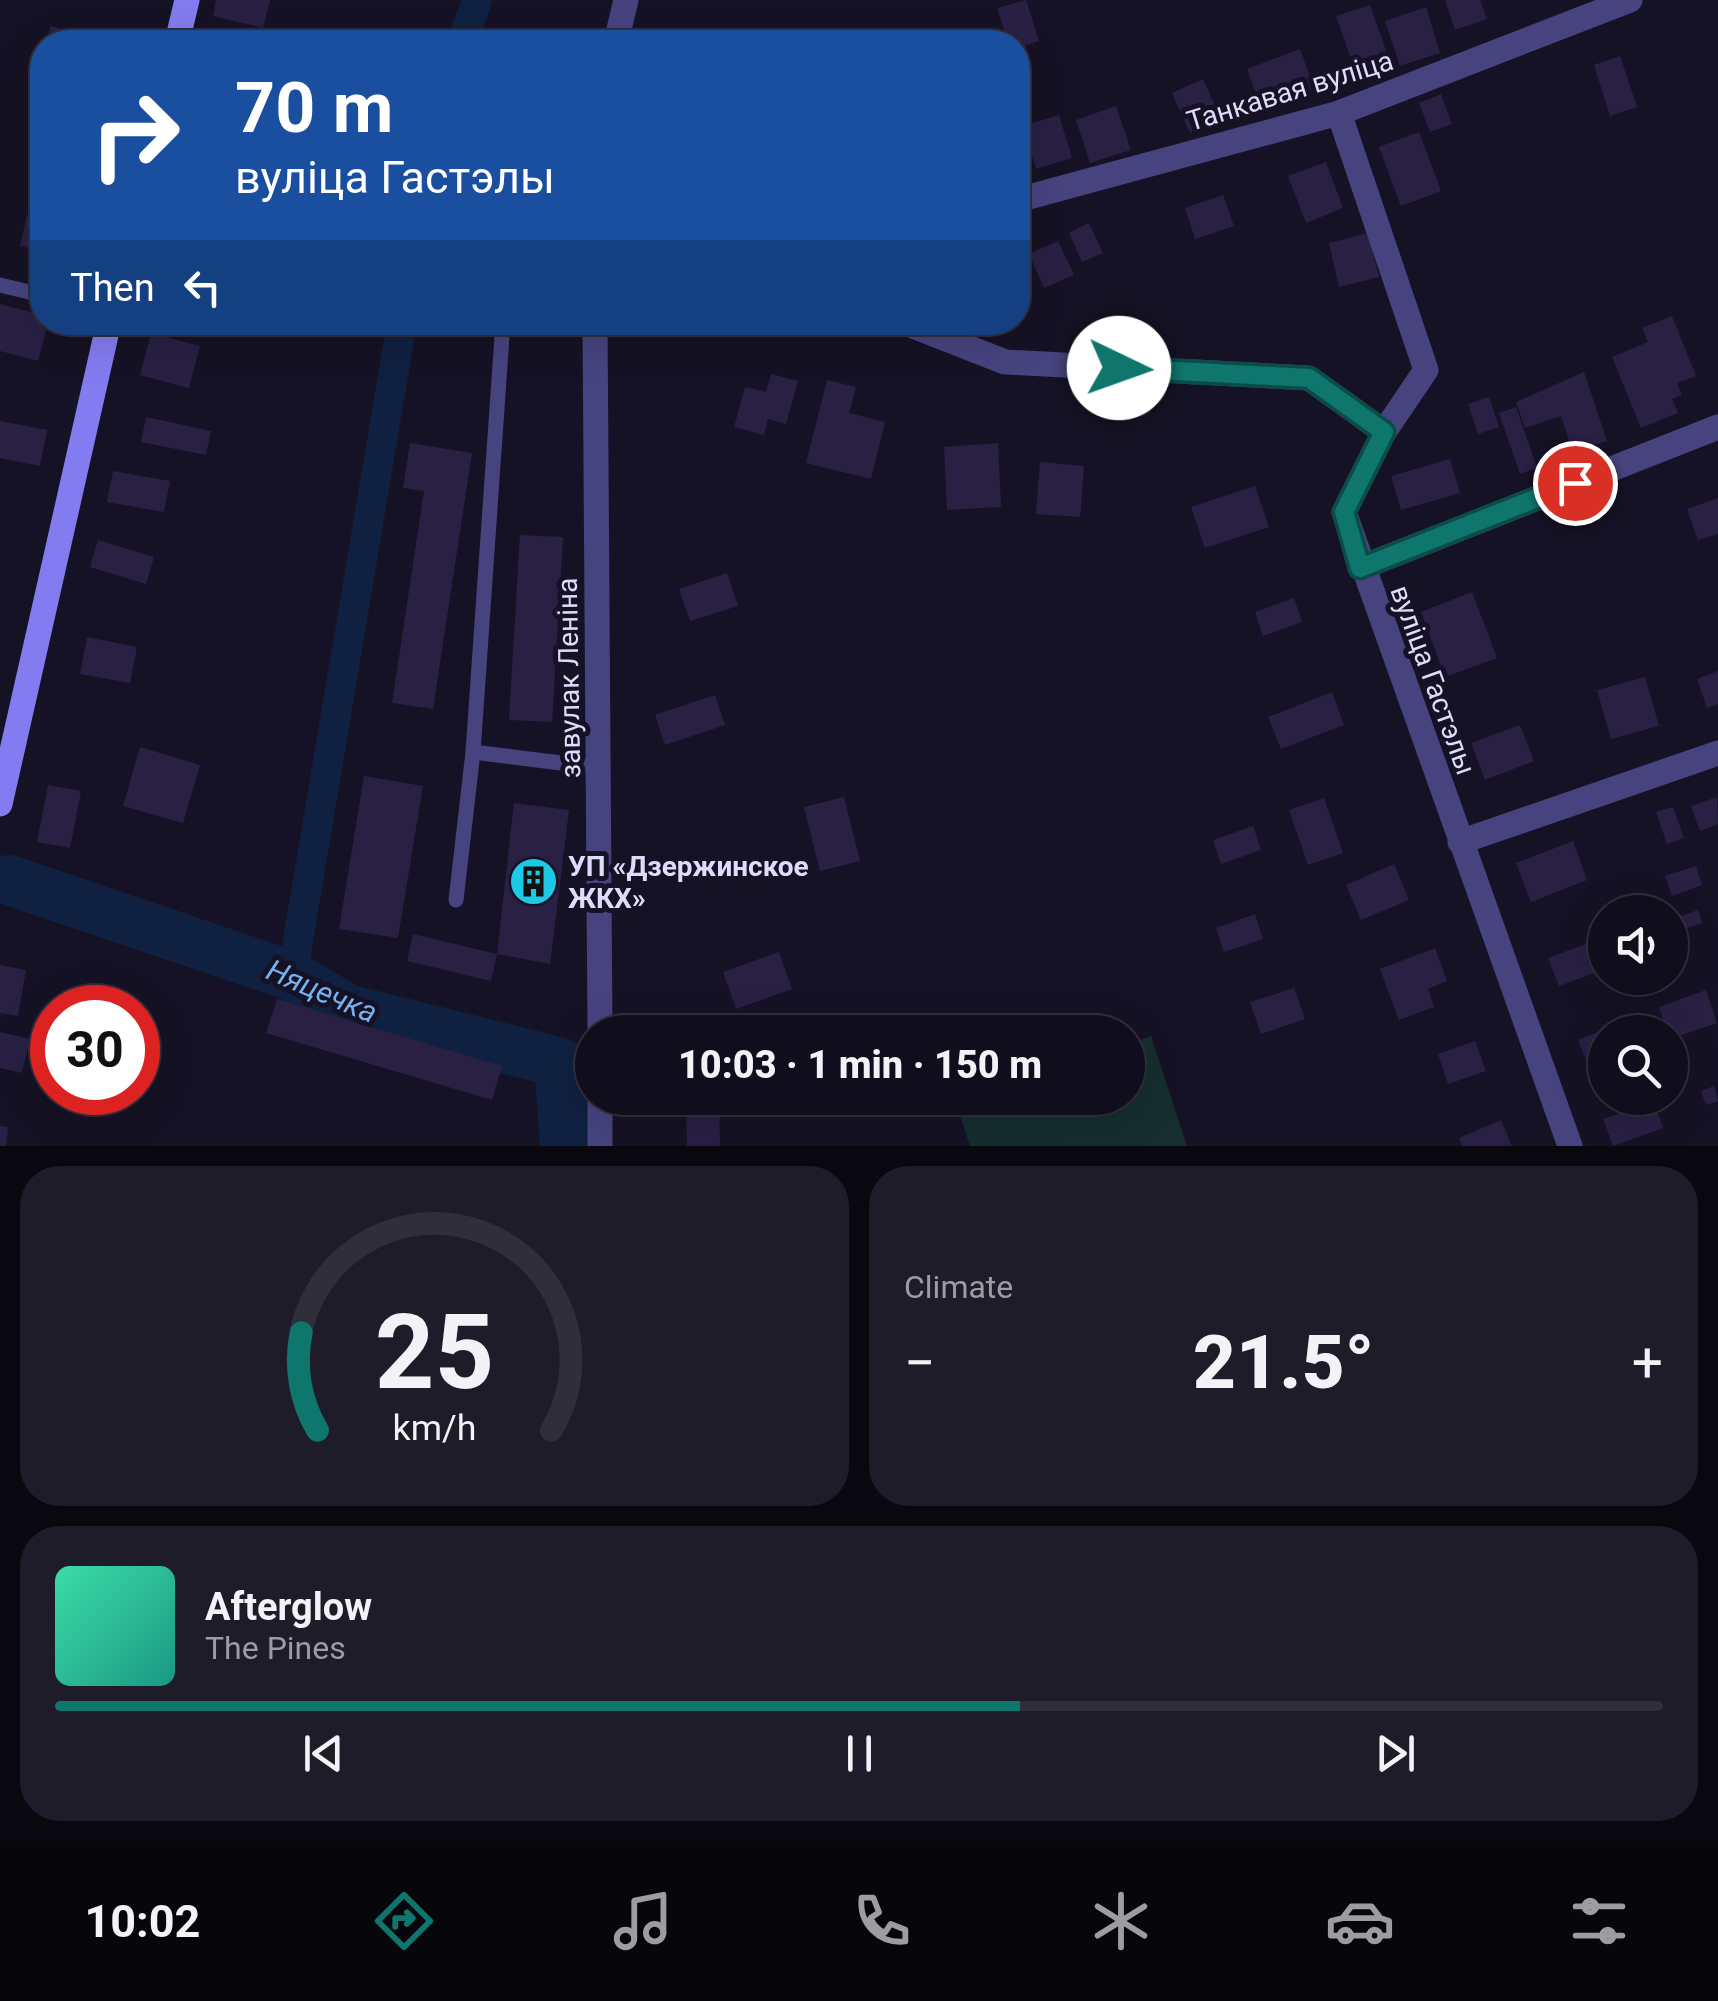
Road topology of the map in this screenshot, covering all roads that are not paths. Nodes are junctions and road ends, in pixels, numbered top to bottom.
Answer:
1 (188, 0) edge
2 (626, 0) edge
3 (1630, 0) edge
4 (180, 30) edge
5 (619, 30) edge
6 (1339, 113) junction
7 (1030, 197) edge
8 (0, 285) edge
9 (30, 293) edge
10 (105, 335) edge
11 (503, 335) edge
12 (595, 335) edge
13 (936, 335) edge
14 (1718, 427) edge
15 (1384, 432) junction
16 (1360, 568) junction
17 (473, 752) junction
18 (1718, 753) edge
19 (601, 768) junction
20 (0, 804) edge
21 (1460, 842) junction
22 (456, 900) dead end
23 (600, 1015) edge
24 (600, 1115) edge
25 (600, 1146) edge
26 (1570, 1146) edge

1 - 4 street
2 - 5 street
3 - 6 street, Танкавая вуліца
6 - 7 street, Танкавая вуліца
6 - 15 street, вуліца Гастэлы
8 - 9 lane
10 - 20 street
11 - 17 lane
12 - 19 street, завулак Леніна
13 - 15 street
14 - 16 street
15 - 16 street, вуліца Гастэлы
16 - 21 street, вуліца Гастэлы
17 - 19 lane
17 - 22 lane
18 - 21 street
19 - 23 street, завулак Леніна
21 - 26 street, вуліца Гастэлы
24 - 25 street

